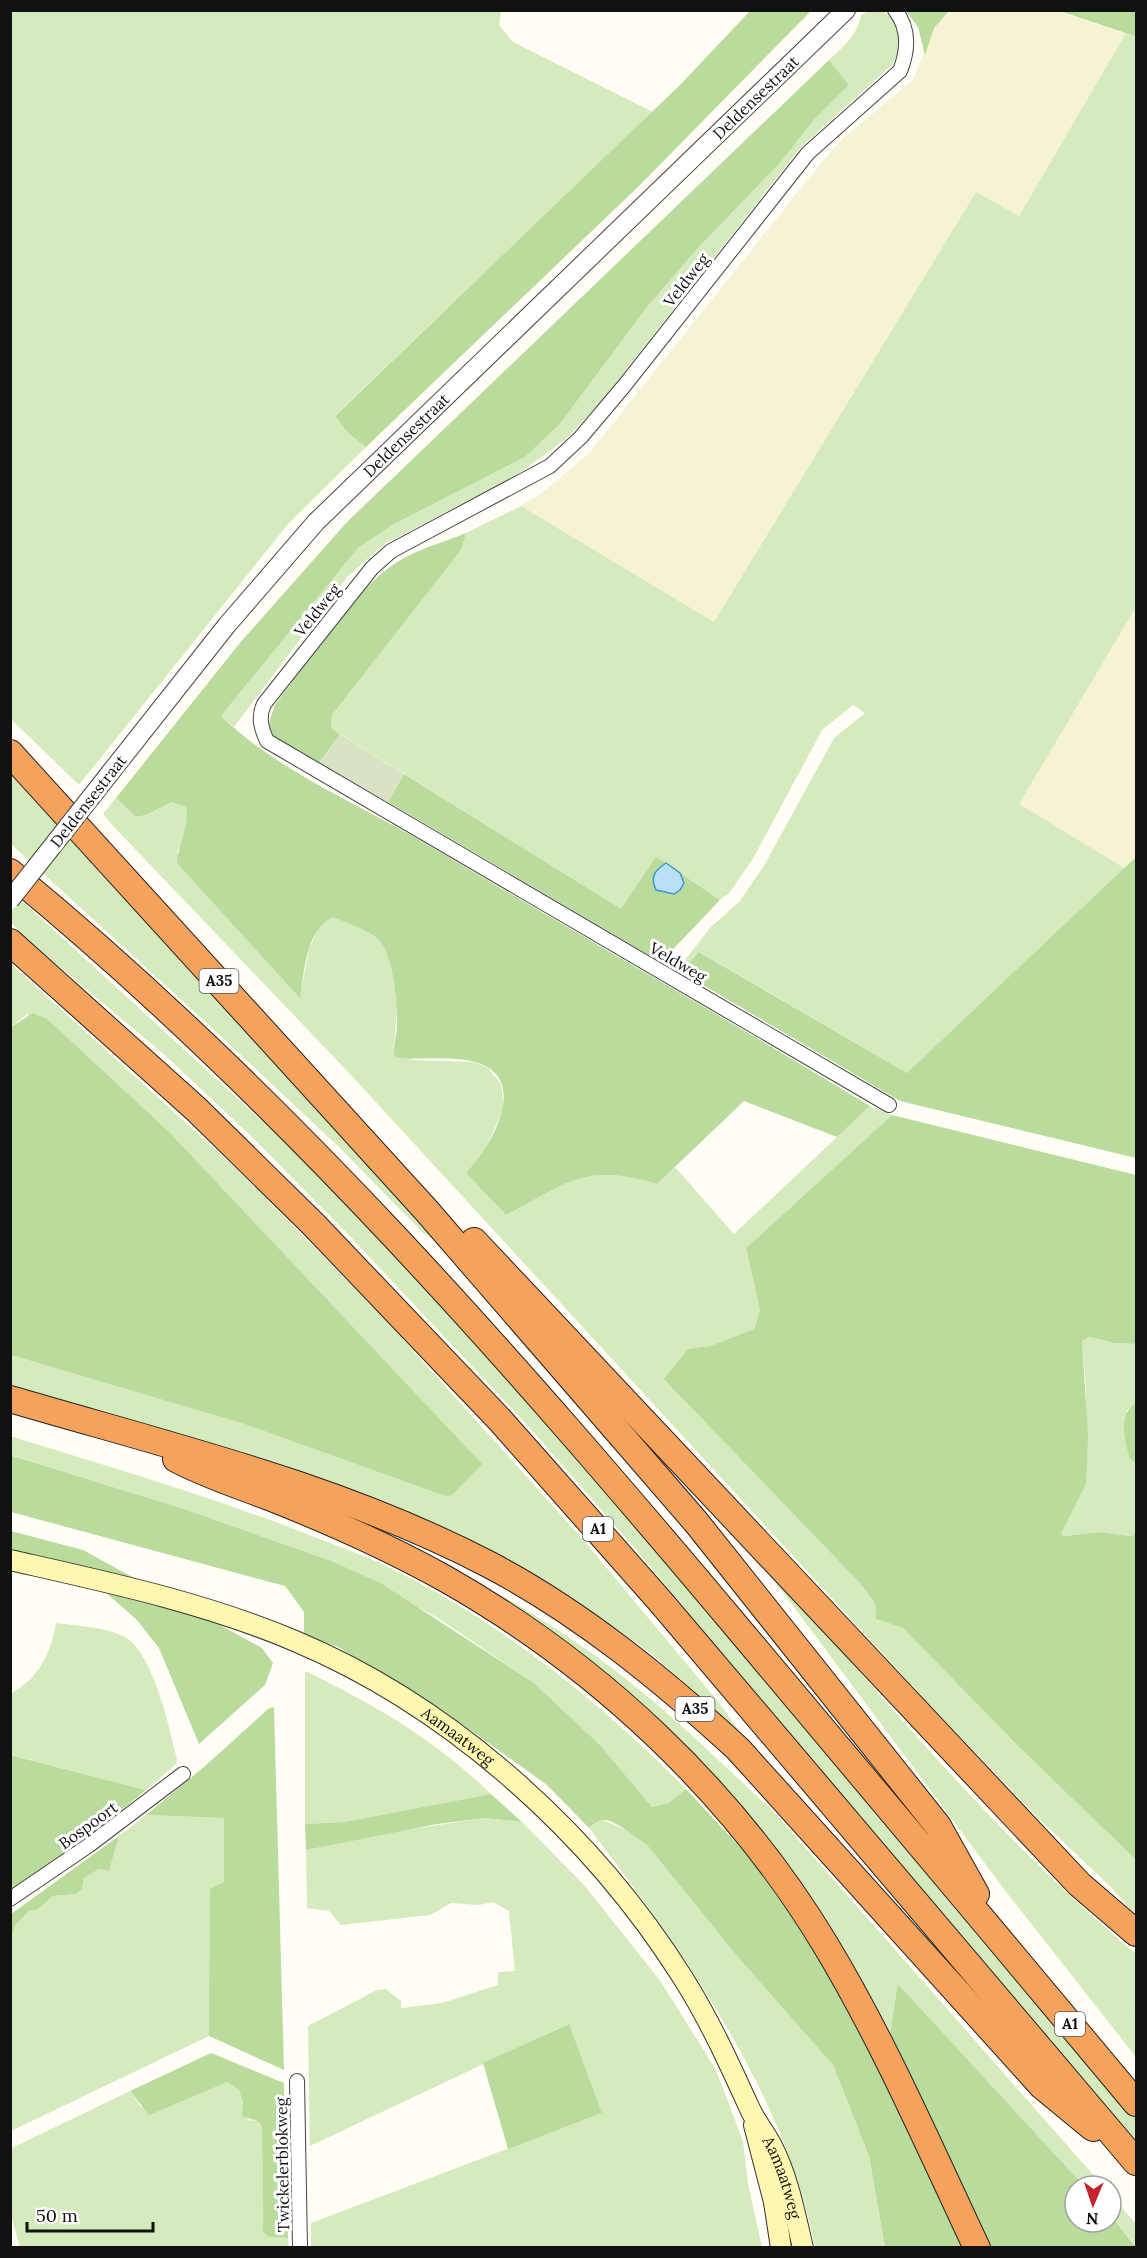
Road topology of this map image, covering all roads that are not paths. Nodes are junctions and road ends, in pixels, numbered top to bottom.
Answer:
1 (846, 10) edge
2 (895, 10) edge
3 (10, 753) edge
4 (10, 872) edge
5 (10, 900) edge
6 (10, 942) edge
7 (889, 1105) dead end
8 (426, 1210) junction
9 (10, 1399) edge
10 (131, 1435) junction
11 (10, 1560) edge
12 (183, 1774) dead end
13 (10, 1899) edge
14 (1137, 1934) edge
15 (1004, 1946) junction
16 (297, 2081) dead end
17 (1137, 2103) edge
18 (752, 2114) junction
19 (1137, 2162) edge
20 (300, 2247) edge
21 (781, 2247) edge
22 (803, 2247) edge
23 (977, 2247) edge

1 - 5 street, Deldensestraat, bridge
2 - 7 street, Veldweg
3 - 8 highway, A35
4 - 15 highway, A1
6 - 19 highway, A1
8 - 14 highway, A35
8 - 15 highway, A35
9 - 10 highway, A35
10 - 19 highway, A35
10 - 23 highway, A35
11 - 18 main road, Aamaatweg
12 - 13 street, Bospoort
15 - 17 highway, A1
16 - 20 street, Twickelerblokweg
18 - 21 main road, Aamaatweg
18 - 22 main road, Aamaatweg

